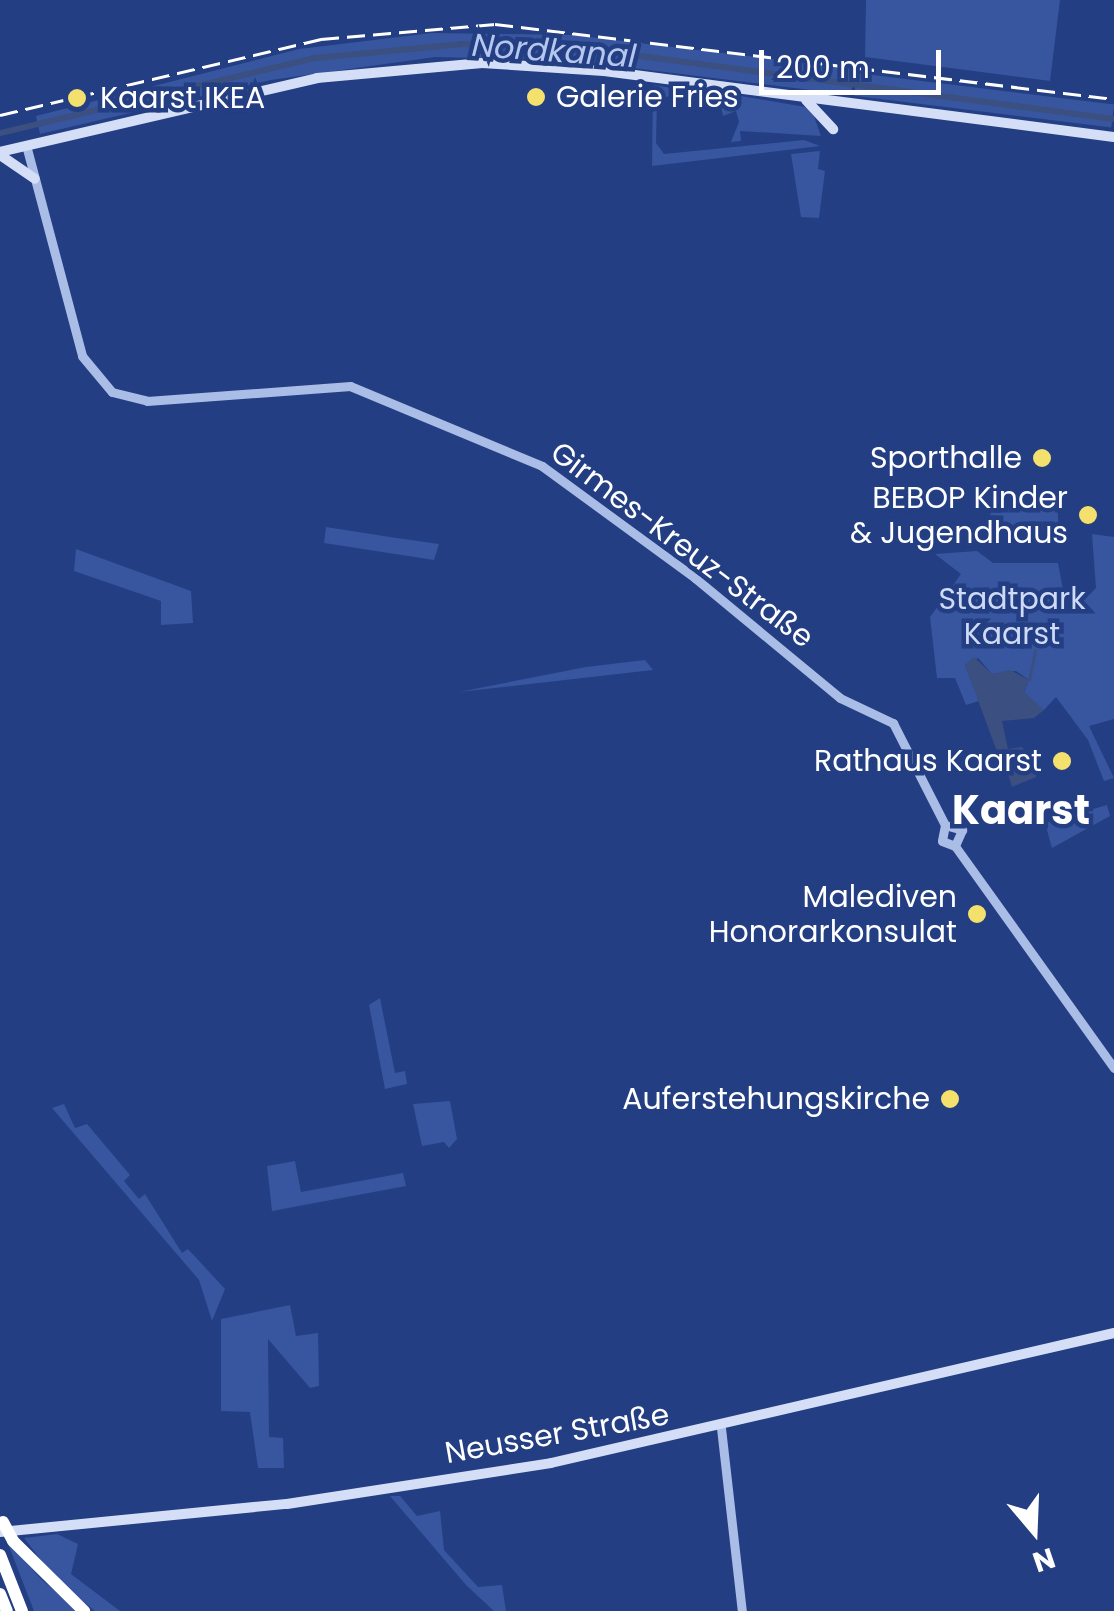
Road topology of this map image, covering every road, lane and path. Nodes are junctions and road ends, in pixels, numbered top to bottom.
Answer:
1 (801, 97) junction
2 (834, 129) dead end
3 (1114, 138) edge
4 (26, 146) junction
5 (0, 153) edge
6 (35, 178) junction
7 (945, 825) junction
8 (955, 846) junction
9 (1114, 1068) edge
10 (1114, 1333) edge
11 (720, 1428) junction
12 (1, 1524) edge
13 (0, 1555) edge
14 (0, 1594) edge
15 (6, 1611) edge
16 (22, 1611) edge
17 (84, 1611) edge
18 (742, 1611) edge

1 - 2 main road
1 - 3 main road
1 - 4 main road
4 - 5 main road
4 - 6 street, Girmes-Kreuz-Straße
5 - 6 main road
6 - 7 street, Girmes-Kreuz-Straße
7 - 8 street
7 - 8 street
8 - 9 street
10 - 11 main road, Neusser Straße
11 - 12 main road, Neusser Straße
11 - 18 street
12 - 17 highway, bridge
13 - 16 highway
14 - 15 highway

